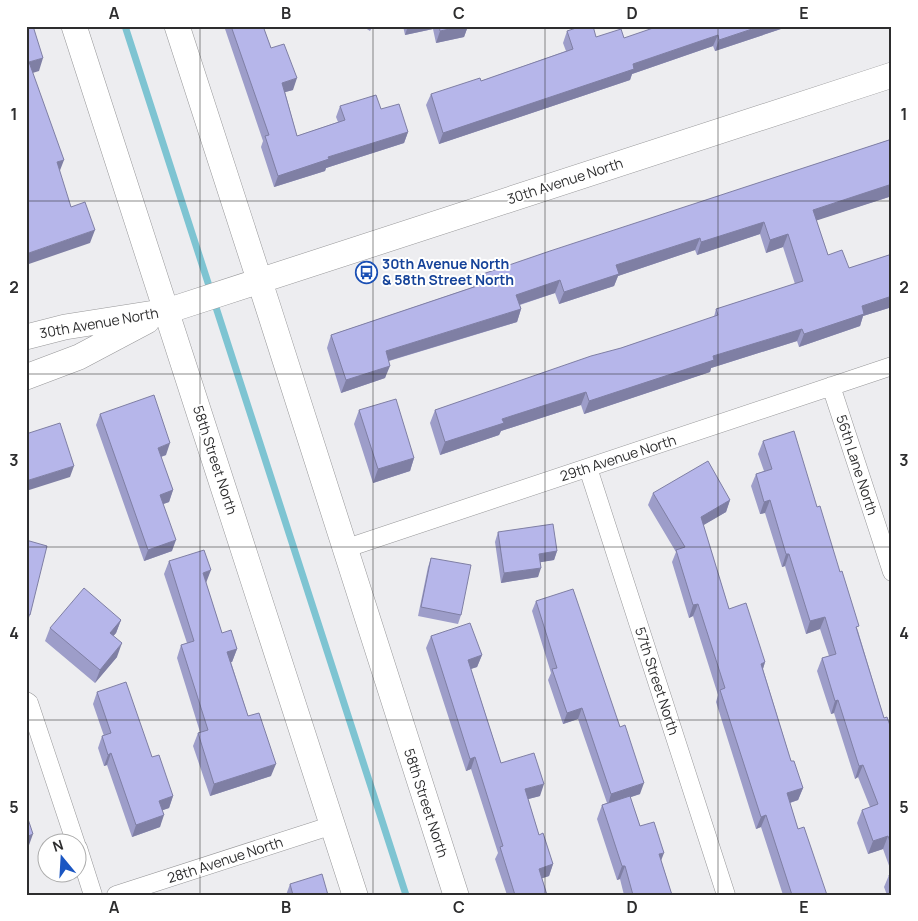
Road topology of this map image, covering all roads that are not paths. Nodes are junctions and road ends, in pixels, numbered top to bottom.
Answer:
1 (74, 26) edge
2 (177, 26) edge
3 (892, 75) edge
4 (250, 284) junction
5 (177, 308) junction
6 (26, 337) edge
7 (892, 366) edge
8 (26, 377) edge
9 (831, 386) junction
10 (588, 468) junction
11 (344, 549) junction
12 (892, 572) edge
13 (26, 701) edge
14 (333, 825) junction
15 (73, 834) edge
16 (88, 879) edge
17 (93, 895) edge
18 (116, 895) edge
19 (355, 895) edge
20 (456, 895) edge
21 (726, 895) edge

1 - 5 street, 58th Street North
2 - 4 street, 58th Street North
3 - 4 street, 30th Avenue North
4 - 5 street, 30th Avenue North
4 - 11 street, 58th Street North
5 - 6 street, 30th Avenue North
5 - 8 street, 30th Avenue North
5 - 14 street, 58th Street North
7 - 9 street, 29th Avenue North
9 - 10 street, 29th Avenue North
9 - 12 street, 56th Lane North
10 - 11 street, 29th Avenue North
10 - 21 street, 57th Street North
11 - 20 street, 58th Street North
13 - 15 street
14 - 18 street, 28th Avenue North
14 - 19 street, 58th Street North
16 - 17 street

